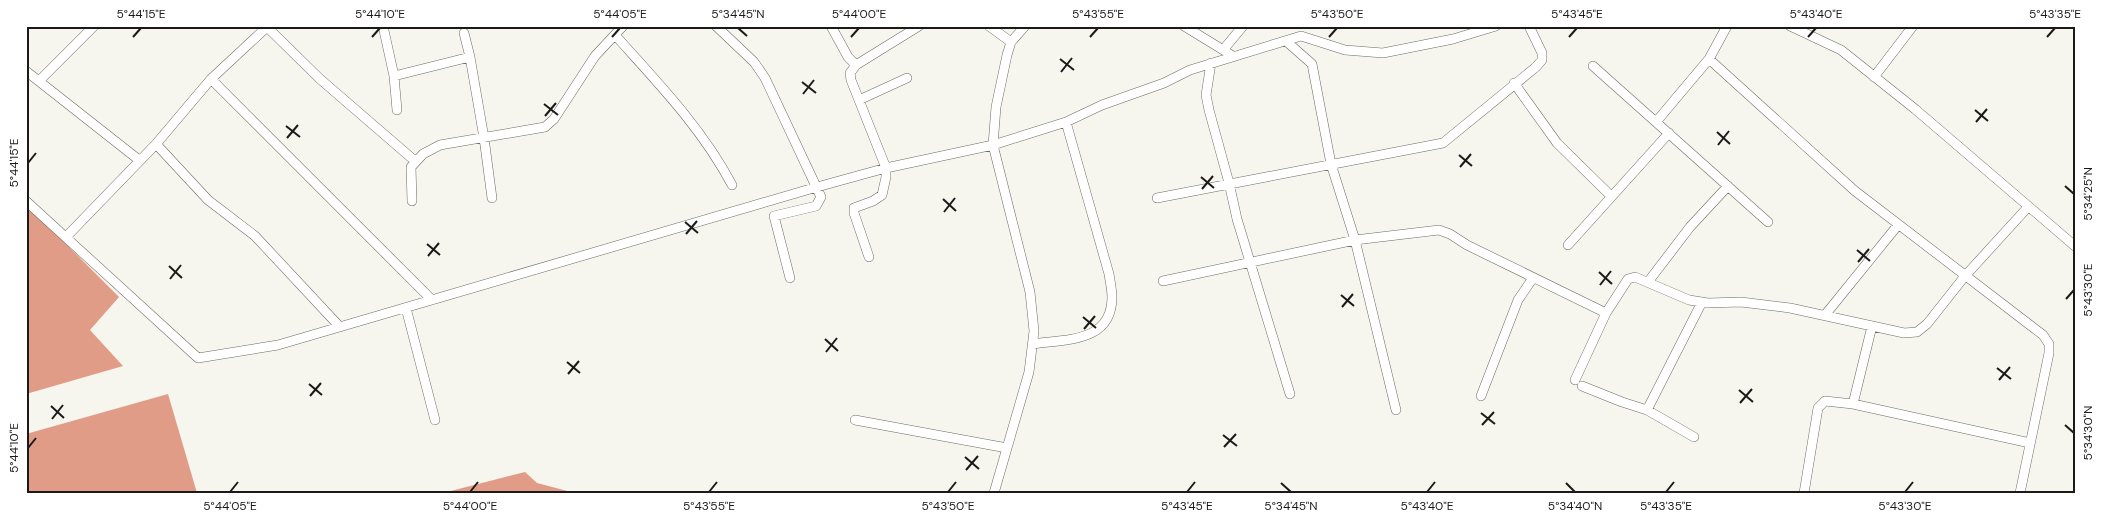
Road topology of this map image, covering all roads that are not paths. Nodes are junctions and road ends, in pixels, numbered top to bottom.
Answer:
1 (94, 26) edge
2 (383, 26) edge
3 (622, 26) edge
4 (716, 26) edge
5 (831, 26) edge
6 (919, 26) edge
7 (989, 26) edge
8 (1025, 26) edge
9 (1184, 26) edge
10 (1243, 26) edge
11 (1496, 26) edge
12 (1529, 26) edge
13 (1727, 26) edge
14 (1790, 26) edge
15 (1913, 26) edge
16 (267, 27) edge
17 (464, 33) dead end
18 (615, 35) junction
19 (1286, 41) junction
20 (1011, 42) junction
21 (1223, 50) junction
22 (1233, 56) junction
23 (470, 57) junction
24 (1709, 59) junction
25 (1211, 63) junction
26 (856, 65) junction
27 (1593, 66) dead end
28 (26, 72) edge
29 (394, 76) junction
30 (1874, 77) junction
31 (907, 78) dead end
32 (211, 79) junction
33 (39, 81) junction
34 (1514, 83) junction
35 (859, 100) junction
36 (397, 110) dead end
37 (1066, 122) junction
38 (1656, 122) junction
39 (1669, 133) junction
40 (484, 138) junction
41 (156, 144) junction
42 (993, 144) junction
43 (139, 160) junction
44 (416, 161) junction
45 (1331, 164) junction
46 (886, 168) junction
47 (1230, 183) junction
48 (732, 185) dead end
49 (1728, 186) junction
50 (818, 187) junction
51 (1612, 196) junction
52 (492, 198) dead end
53 (1157, 198) dead end
54 (26, 201) edge
55 (412, 201) dead end
56 (2028, 206) junction
57 (1768, 222) dead end
58 (1898, 225) junction
59 (67, 236) junction
60 (1355, 240) junction
61 (1568, 244) dead end
62 (2076, 247) edge
63 (869, 257) dead end
64 (1250, 263) junction
65 (1965, 276) junction
66 (790, 278) dead end
67 (1533, 278) junction
68 (1163, 282) dead end
69 (1648, 282) junction
70 (432, 300) junction
71 (1702, 302) junction
72 (406, 308) junction
73 (1606, 312) junction
74 (1825, 315) junction
75 (1872, 326) junction
76 (340, 327) junction
77 (1032, 344) junction
78 (1290, 394) dead end
79 (1481, 396) dead end
80 (1853, 404) junction
81 (1396, 410) dead end
82 (1647, 410) junction
83 (435, 420) dead end
84 (855, 420) dead end
85 (1694, 437) dead end
86 (2030, 443) junction
87 (1007, 448) junction
88 (994, 493) edge
89 (1804, 493) edge
90 (2020, 493) edge

1 - 33 street
2 - 29 street
3 - 18 street
4 - 50 street
5 - 26 street
6 - 26 street
7 - 20 street
8 - 20 street
9 - 21 street
10 - 21 street
11 - 19 street
12 - 34 street
13 - 24 street
14 - 30 street
15 - 30 street
16 - 32 street
16 - 44 street
17 - 23 street
18 - 40 street
18 - 48 street
19 - 22 street
19 - 45 street
20 - 42 street
21 - 22 street
22 - 25 street
23 - 29 street
23 - 40 street
24 - 38 street
24 - 58 street
25 - 37 street
25 - 47 street
26 - 35 street
27 - 38 street
28 - 33 street
29 - 36 street
30 - 56 street
31 - 35 street
32 - 41 street
32 - 70 street
33 - 43 street
34 - 45 street
34 - 51 street
35 - 46 street
37 - 42 street
37 - 77 street
38 - 39 street
39 - 49 street
39 - 51 street
40 - 44 street
40 - 52 street
41 - 43 street
41 - 76 street
42 - 46 street
42 - 77 street
43 - 59 street
44 - 55 street
45 - 47 street
45 - 60 street
46 - 50 street
46 - 63 street
47 - 53 street
47 - 64 street
49 - 57 street
49 - 69 street
50 - 66 street
50 - 70 street
51 - 61 street
54 - 59 street
56 - 62 street
56 - 65 street
58 - 65 street
58 - 74 street
59 - 76 street
60 - 64 street
60 - 67 street
60 - 81 street
64 - 68 street
64 - 78 street
65 - 75 street
65 - 86 street
67 - 73 street
67 - 79 street
69 - 71 street
69 - 73 street
70 - 72 street
71 - 74 street
71 - 82 street
72 - 76 street
72 - 83 street
73 - 82 street
74 - 75 street
75 - 80 street
77 - 87 street
80 - 86 street
80 - 89 street
82 - 85 street
84 - 87 street
86 - 90 street
87 - 88 street

